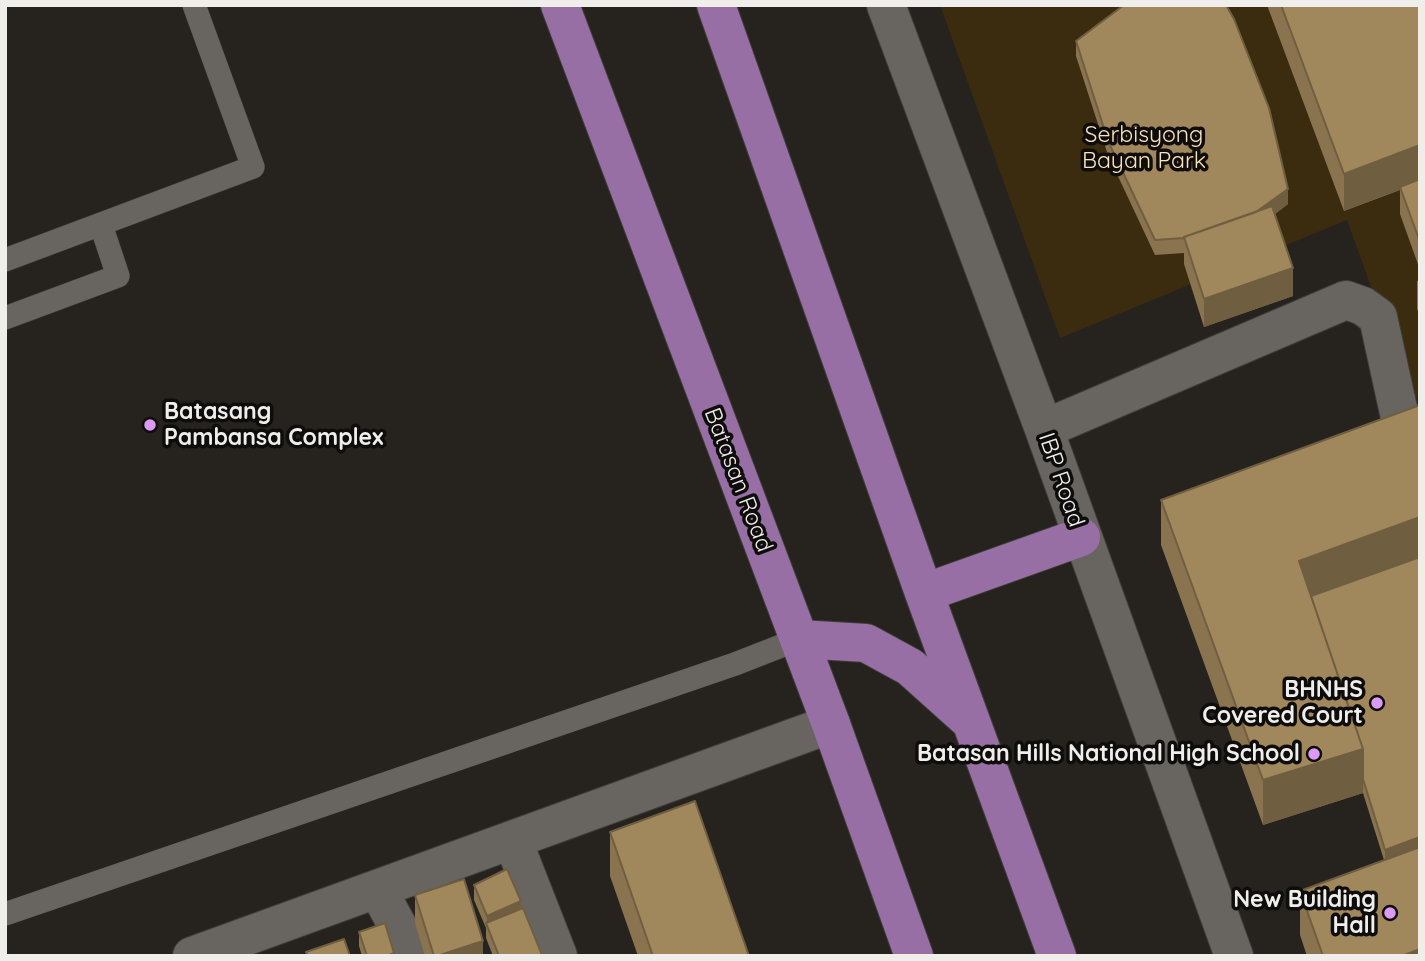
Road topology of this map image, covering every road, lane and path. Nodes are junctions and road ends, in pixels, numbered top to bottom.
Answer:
1 (194, 5) edge
2 (560, 5) edge
3 (716, 5) edge
4 (886, 5) edge
5 (101, 225) junction
6 (5, 260) edge
7 (5, 318) edge
8 (1420, 424) edge
9 (1044, 429) junction
10 (1081, 537) junction
11 (925, 593) junction
12 (799, 639) junction
13 (972, 723) junction
14 (831, 724) junction
15 (513, 841) junction
16 (378, 890) junction
17 (5, 915) edge
18 (272, 943) edge
19 (192, 956) edge
20 (414, 956) edge
21 (558, 956) edge
22 (914, 956) edge
23 (1057, 956) edge
24 (1234, 956) edge

1 - 5 lane
2 - 12 main road, Batasan Road
3 - 11 main road
4 - 9 street, IBP Road
5 - 6 lane
5 - 7 lane
8 - 9 street
9 - 10 street, IBP Road
10 - 11 main road
10 - 24 street, IBP Road
11 - 13 main road
12 - 13 main road
12 - 14 main road, Batasan Road
12 - 17 lane
13 - 23 main road
14 - 15 street
14 - 22 main road, Batasan Road
15 - 16 street
15 - 21 street
16 - 18 street
16 - 20 street
18 - 19 street

